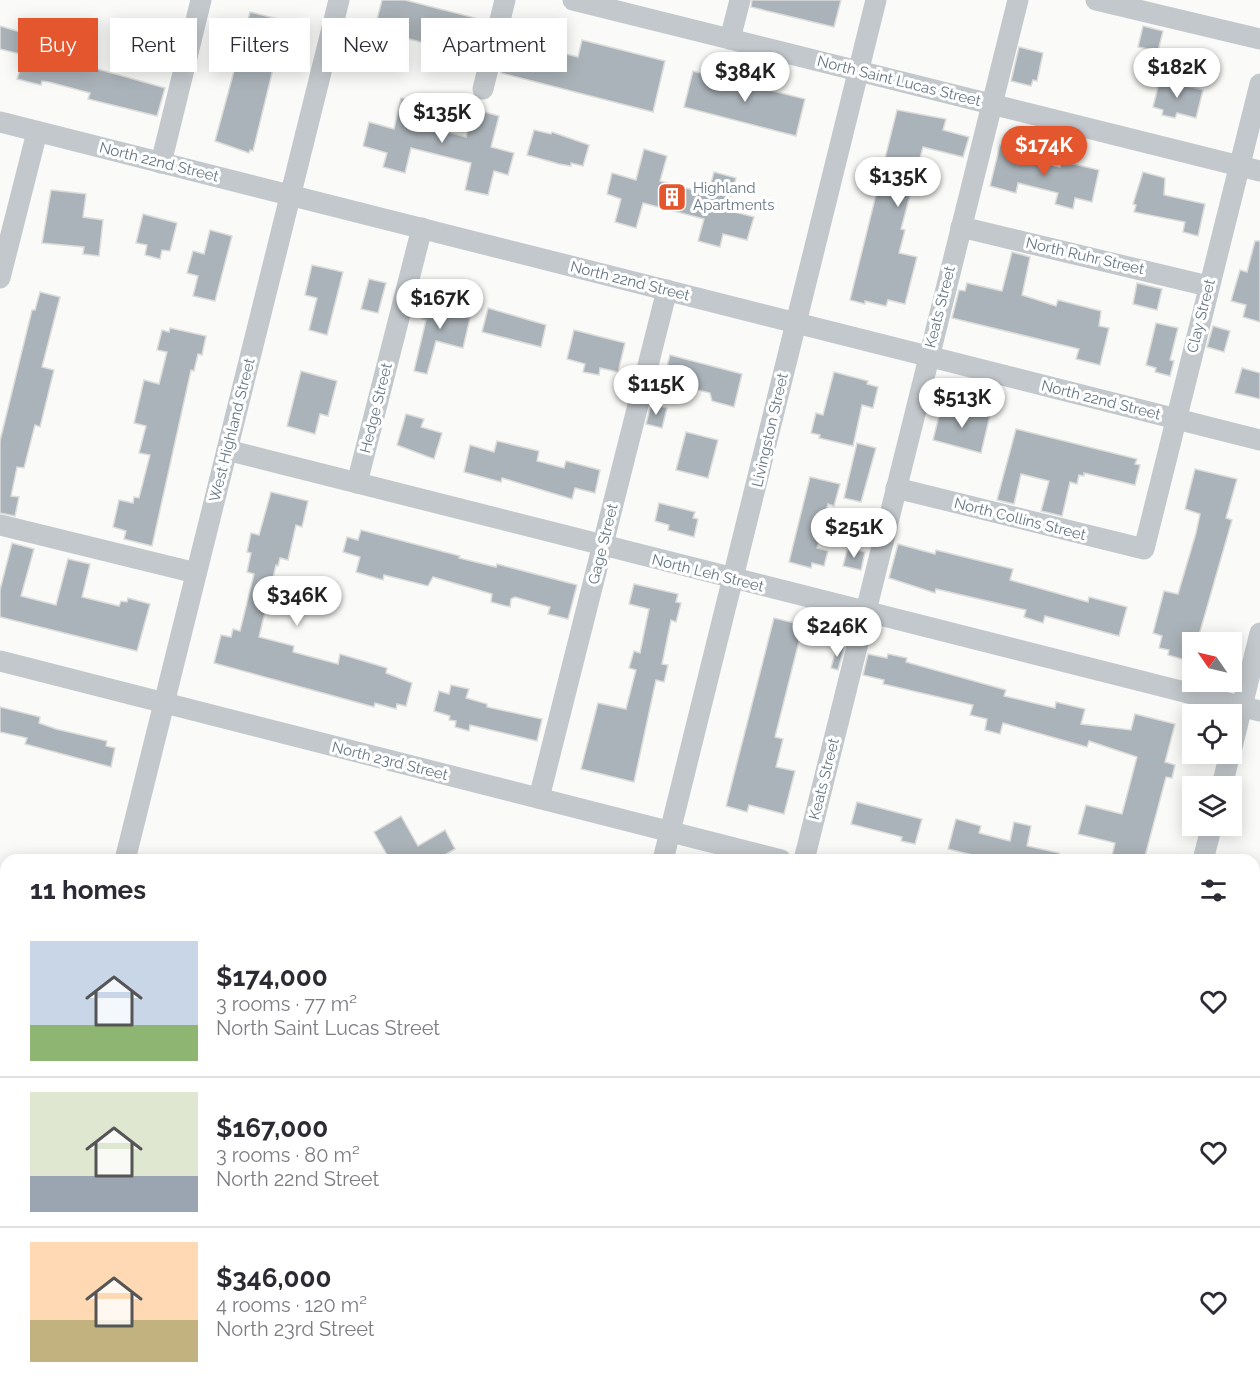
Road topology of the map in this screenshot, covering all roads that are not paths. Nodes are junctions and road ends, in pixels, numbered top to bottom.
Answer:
1 (201, 0) edge
2 (339, 0) edge
3 (506, 0) edge
4 (573, 0) edge
5 (740, 0) edge
6 (876, 0) edge
7 (1018, 0) edge
8 (1096, 0) edge
9 (730, 39) junction
10 (1260, 39) edge
11 (858, 71) junction
12 (1260, 84) edge
13 (483, 89) dead end
14 (992, 104) junction
15 (0, 122) edge
16 (37, 132) junction
17 (161, 163) junction
18 (1239, 166) junction
19 (1260, 171) edge
20 (290, 195) junction
21 (961, 227) junction
22 (422, 228) junction
23 (1, 268) edge
24 (1208, 286) junction
25 (667, 290) junction
26 (795, 324) junction
27 (928, 356) junction
28 (1174, 418) junction
29 (1260, 440) edge
30 (227, 450) junction
31 (357, 483) junction
32 (896, 488) junction
33 (0, 525) edge
34 (603, 546) junction
35 (1144, 549) joint
36 (196, 573) junction
37 (735, 580) junction
38 (865, 612) junction
39 (1260, 633) edge
40 (0, 662) edge
41 (163, 704) junction
42 (1251, 709) edge
43 (1242, 727) edge
44 (539, 798) junction
45 (671, 830) junction
46 (1209, 836) edge
47 (126, 854) edge
48 (665, 854) edge
49 (759, 854) edge
50 (805, 854) edge
51 (1205, 854) edge

1 - 17 street
2 - 20 street, West Highland Street
3 - 13 street
4 - 9 street, North Saint Lucas Street
5 - 9 street
6 - 11 street, Livingston Street
7 - 14 street, Keats Street
8 - 10 street
9 - 11 street, North Saint Lucas Street
11 - 14 street, North Saint Lucas Street
11 - 26 street, Livingston Street
12 - 18 street, Clay Street
14 - 18 street, North Saint Lucas Street
14 - 21 street, Keats Street
15 - 16 street, North 22nd Street
16 - 17 street, North 22nd Street
16 - 23 street
17 - 20 street, North 22nd Street
18 - 19 street, North Saint Lucas Street
18 - 24 street, Clay Street
20 - 22 street, North 22nd Street
20 - 30 street, West Highland Street
21 - 24 street, North Ruhr Street
21 - 27 street, Keats Street
22 - 25 street, North 22nd Street
22 - 31 street, Hedge Street
24 - 28 street, Clay Street
25 - 26 street, North 22nd Street
25 - 34 street, Gage Street
26 - 27 street, North 22nd Street
26 - 37 street, Livingston Street
27 - 28 street, North 22nd Street
27 - 32 street, Keats Street
28 - 29 street, North 22nd Street
28 - 35 street, Clay Street
30 - 31 street, North Leh Street
30 - 36 street, West Highland Street
31 - 34 street, North Leh Street
32 - 35 street, North Collins Street
32 - 38 street, Keats Street
33 - 36 street
34 - 37 street, North Leh Street
34 - 44 street, Gage Street
36 - 41 street, West Highland Street
37 - 38 street, North Leh Street
37 - 45 street, Livingston Street
38 - 42 street, North Leh Street
38 - 50 street, Keats Street
39 - 42 street
40 - 41 street, North 23rd Street
41 - 44 street, North 23rd Street
41 - 47 street, West Highland Street
42 - 43 street
44 - 45 street, North 23rd Street
45 - 48 street, Livingston Street
45 - 49 street, North 23rd Street
46 - 51 street

